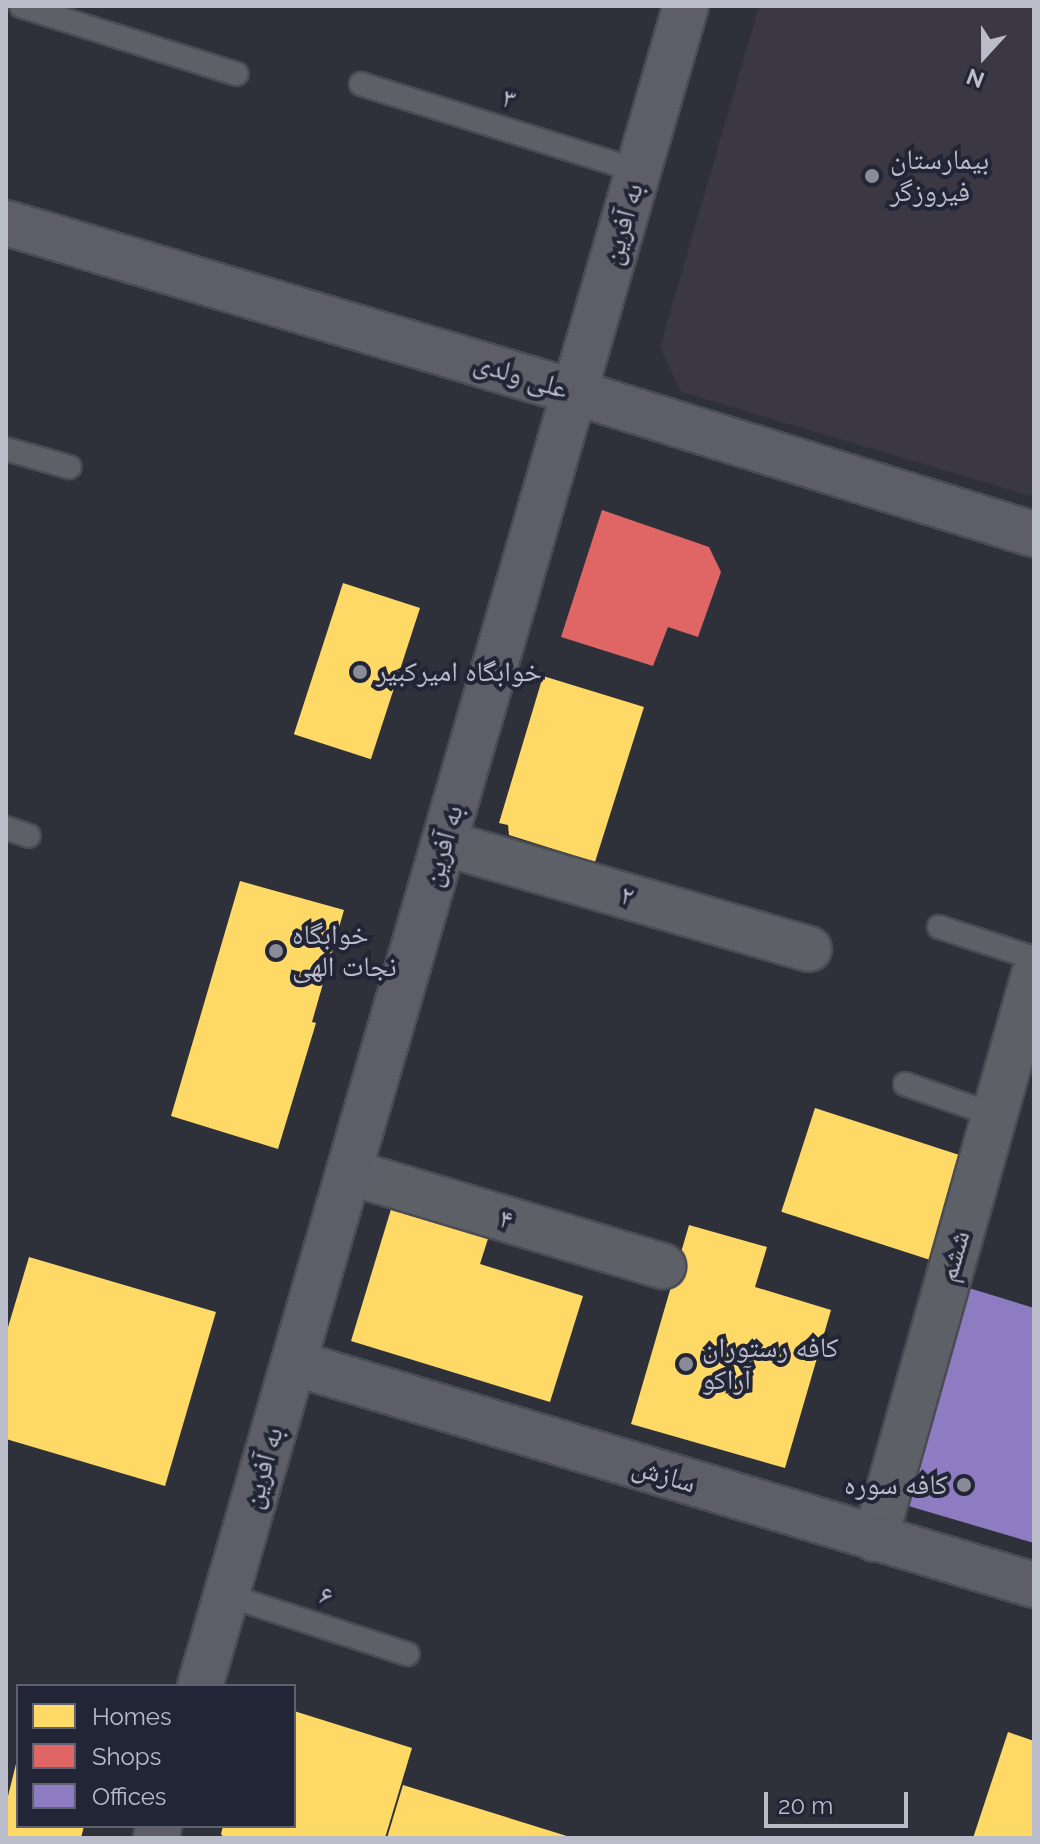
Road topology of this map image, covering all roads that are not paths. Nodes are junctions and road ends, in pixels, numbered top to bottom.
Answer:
1 (21, 6) edge
2 (686, 6) edge
3 (237, 74) dead end
4 (361, 84) dead end
5 (638, 171) junction
6 (6, 223) edge
7 (574, 392) junction
8 (6, 449) edge
9 (69, 467) dead end
10 (1034, 534) edge
11 (6, 828) edge
12 (29, 836) dead end
13 (444, 843) junction
14 (939, 927) dead end
15 (809, 949) dead end
16 (1033, 979) edge
17 (905, 1084) dead end
18 (994, 1115) junction
19 (349, 1172) junction
20 (663, 1266) dead end
21 (294, 1363) junction
22 (875, 1539) junction
23 (1034, 1585) edge
24 (226, 1595) junction
25 (408, 1654) dead end
26 (201, 1684) edge

1 - 3 lane
2 - 5 street, به آفرین
4 - 5 lane, ۳
5 - 7 street, به آفرین
6 - 7 street, علی ولدی
7 - 10 street, علی ولدی
7 - 13 street, به آفرین
8 - 9 lane
11 - 12 lane
13 - 15 street, ۲
13 - 19 street, به آفرین
14 - 16 lane
16 - 18 street, ششم
17 - 18 lane
18 - 22 street, ششم
19 - 20 street, ۴
19 - 21 street, به آفرین
21 - 22 street, سازش
21 - 24 street, به آفرین
22 - 23 street, سازش
24 - 25 lane, ۶
24 - 26 street, به آفرین

